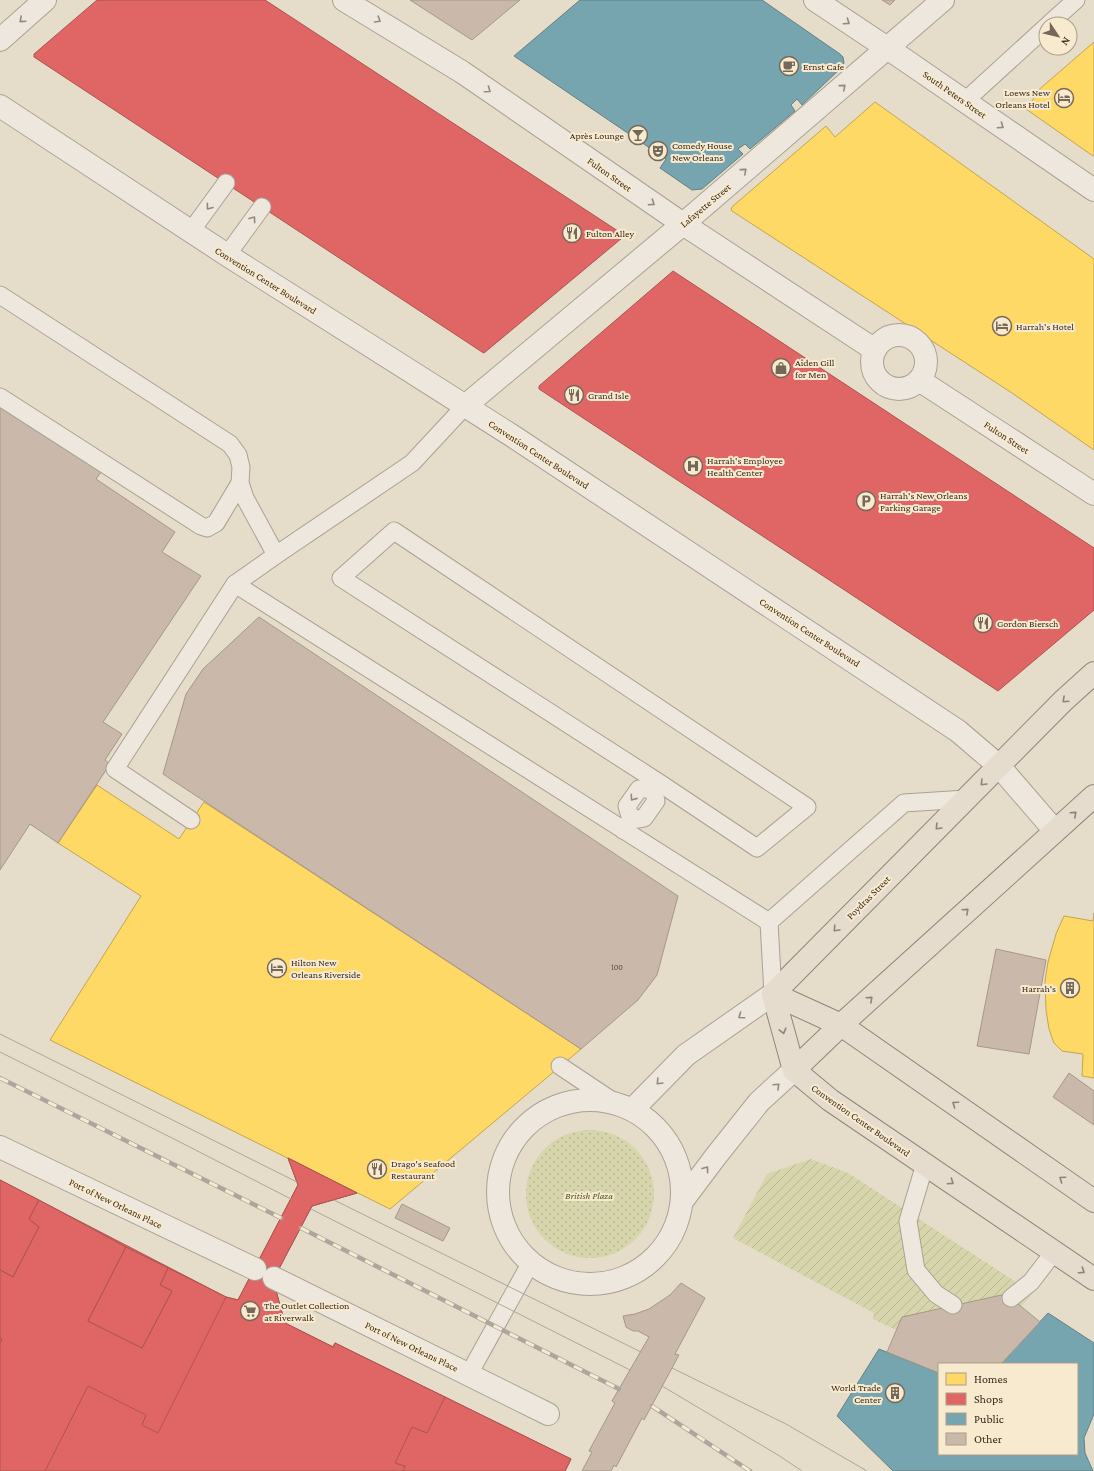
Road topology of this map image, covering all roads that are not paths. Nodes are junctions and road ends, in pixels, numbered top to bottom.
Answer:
1 (45, 0) edge
2 (344, 0) edge
3 (815, 0) edge
4 (943, 0) edge
5 (1076, 0) edge
6 (1059, 16) edge
7 (1038, 34) edge
8 (0, 40) edge
9 (888, 49) junction
10 (965, 101) junction
11 (0, 106) edge
12 (226, 183) dead end
13 (1094, 190) edge
14 (262, 207) dead end
15 (683, 224) junction
16 (191, 231) junction
17 (227, 255) junction
18 (0, 295) edge
19 (875, 350) junction
20 (919, 380) junction
21 (0, 397) edge
22 (465, 406) junction
23 (240, 483) junction
24 (1094, 494) edge
25 (276, 555) junction
26 (235, 584) junction
27 (1094, 673) edge
28 (999, 766) junction
29 (655, 785) junction
30 (1094, 796) edge
31 (966, 799) junction
32 (191, 820) dead end
33 (627, 825) junction
34 (1055, 831) junction
35 (769, 922) junction
36 (773, 994) junction
37 (841, 1025) junction
38 (560, 1066) dead end
39 (794, 1070) junction
40 (623, 1106) junction
41 (0, 1147) edge
42 (925, 1164) junction
43 (682, 1200) junction
44 (1094, 1201) edge
45 (1054, 1252) junction
46 (530, 1264) junction
47 (255, 1268) dead end
48 (274, 1278) dead end
49 (1094, 1279) edge
50 (1011, 1298) dead end
51 (953, 1305) dead end
52 (469, 1374) junction
53 (548, 1414) dead end

1 -> 8 street
2 -> 15 street, Fulton Street
3 -> 9 street, South Peters Street
4 - 9 street, Lafayette Street
5 - 6 lane
7 - 10 lane
9 - 10 street, South Peters Street
15 -> 9 street, Lafayette Street
10 -> 13 street, South Peters Street
11 - 16 street, Convention Center Boulevard
12 -> 16 lane
17 -> 14 lane
15 - 19 street, Fulton Street
15 - 22 street, Lafayette Street
16 - 17 street, Convention Center Boulevard
17 - 22 street, Convention Center Boulevard
18 - 23 lane
19 - 20 street
19 - 20 street
20 - 24 street, Fulton Street
21 - 23 lane
22 - 25 lane
22 - 28 street, Convention Center Boulevard
23 - 25 lane
25 - 26 lane
26 - 32 lane
26 - 33 lane
27 -> 28 main road, Poydras Street
28 -> 31 main road, Poydras Street
28 - 34 street, Convention Center Boulevard
29 - 29 lane
29 - 33 lane
34 -> 30 main road
31 - 35 lane
31 -> 36 main road, Poydras Street
33 - 35 lane
37 -> 34 main road
35 - 36 lane
36 - 37 main road
36 -> 39 main road
36 -> 40 street, Poydras Street
37 - 39 main road
44 -> 37 main road
38 - 40 lane
39 - 42 main road, Convention Center Boulevard
43 -> 39 street
40 - 43 street
40 - 46 street
41 - 47 street, Port of New Orleans Place
42 -> 45 main road, Convention Center Boulevard
42 - 51 lane
43 - 46 street
45 -> 49 main road, Convention Center Boulevard
45 - 50 lane
46 - 52 lane
48 - 52 street, Port of New Orleans Place
52 - 53 street, Port of New Orleans Place

